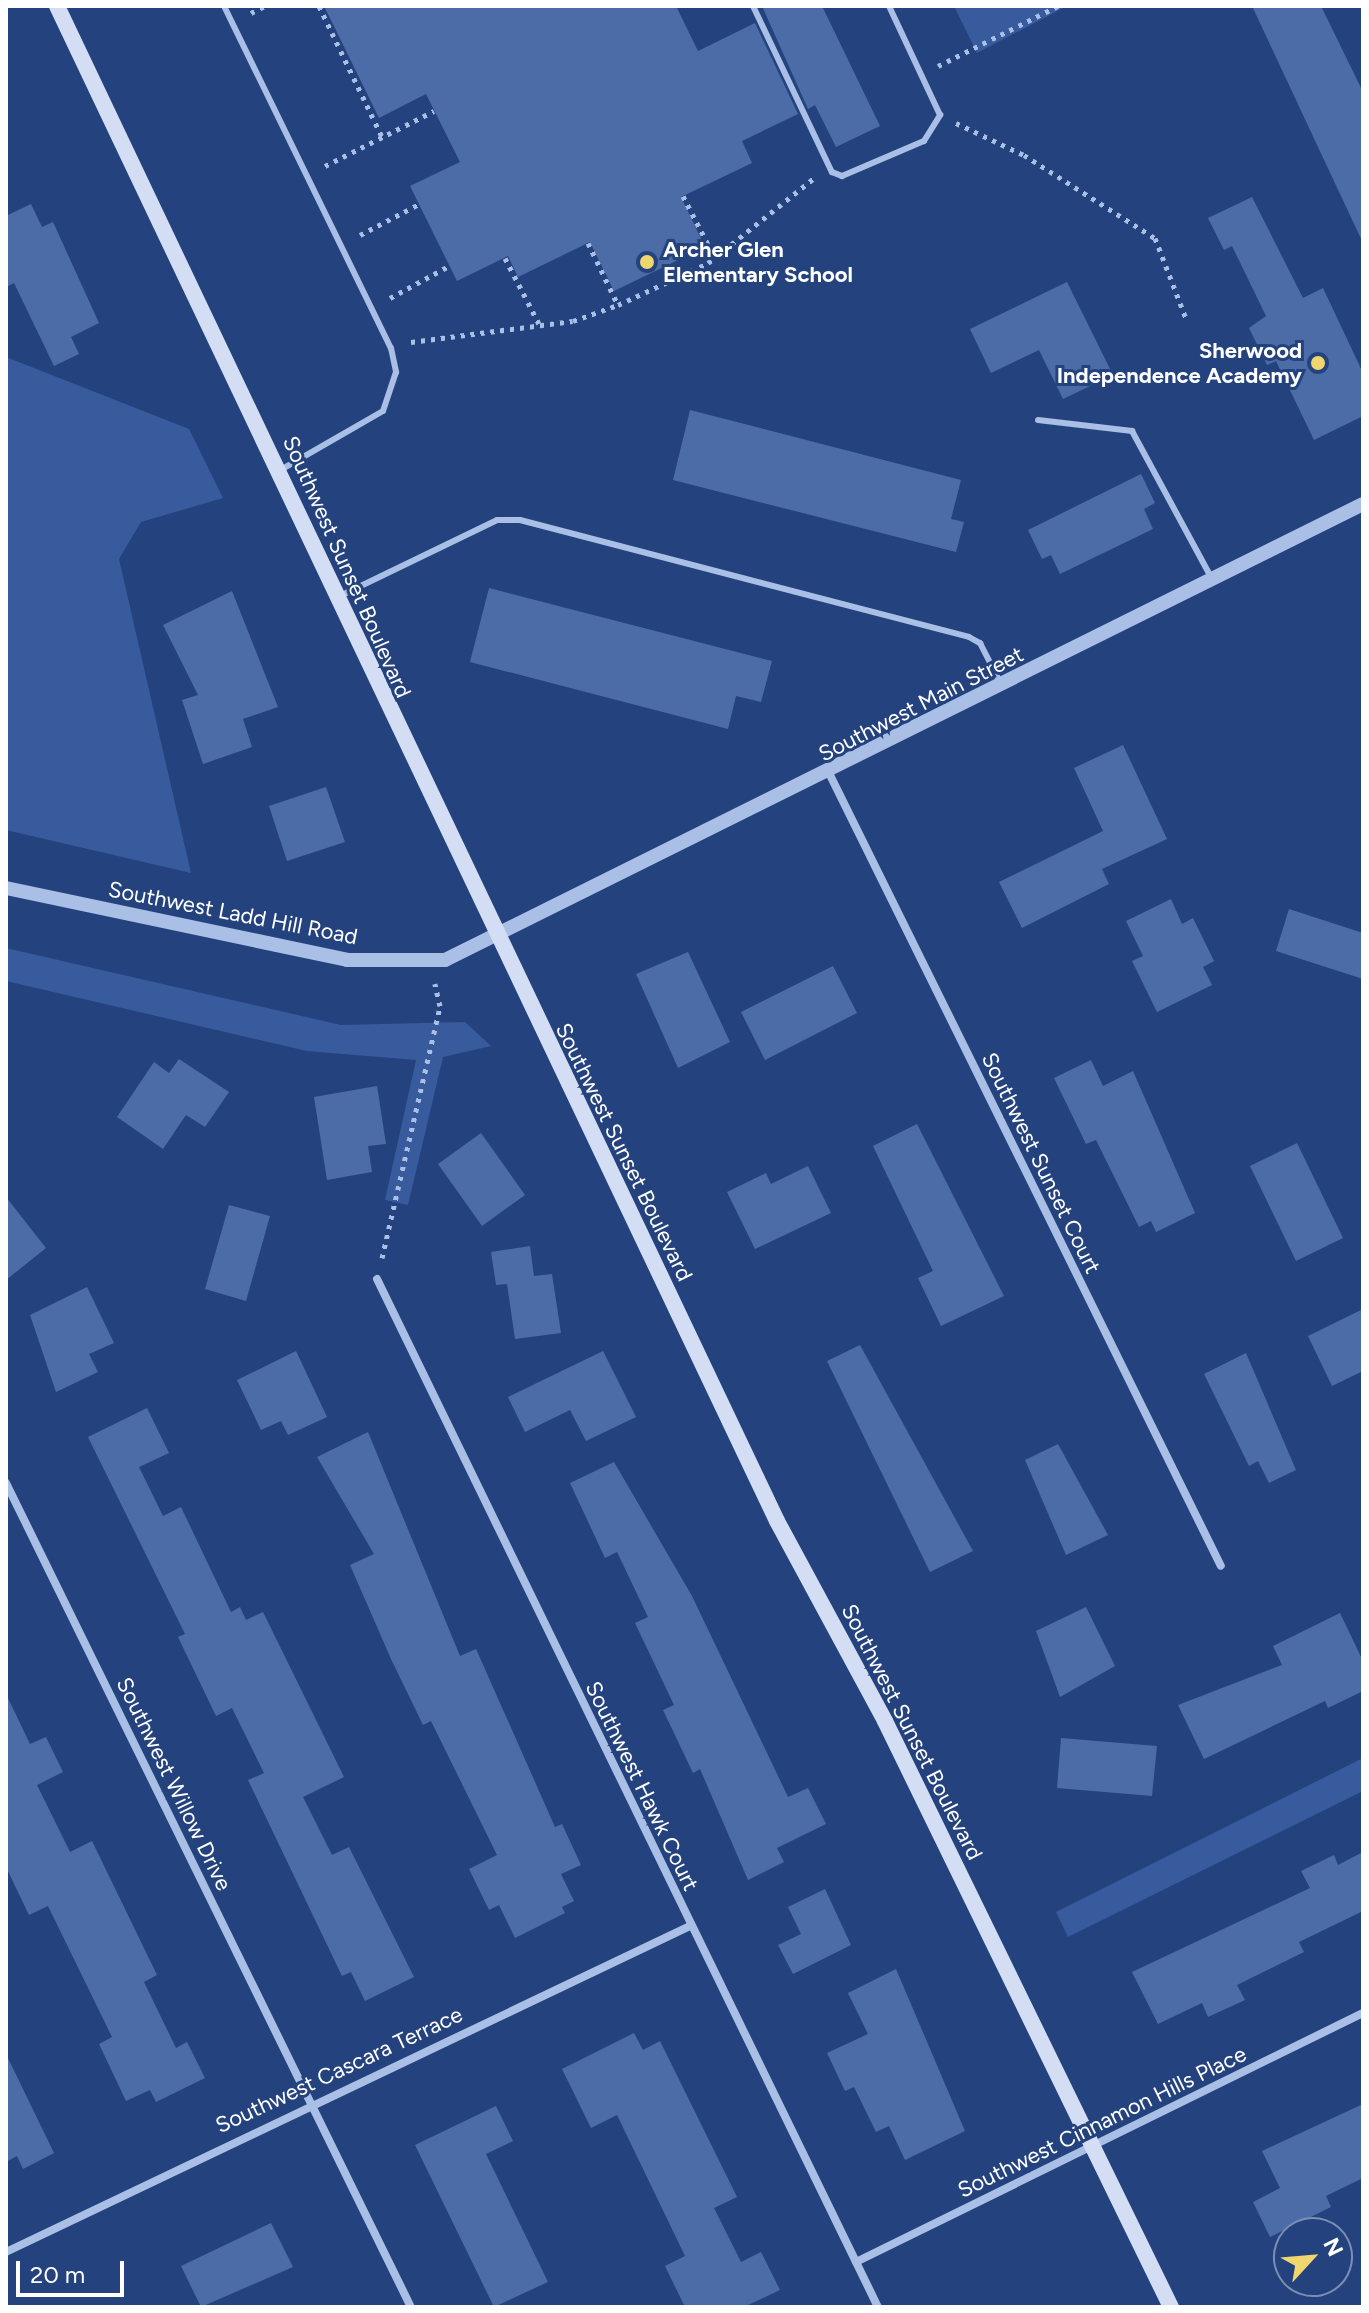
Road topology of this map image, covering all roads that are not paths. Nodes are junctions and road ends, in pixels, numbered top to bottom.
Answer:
1 (57, 6) edge
2 (224, 6) edge
3 (753, 6) edge
4 (889, 6) edge
5 (1038, 420) dead end
6 (282, 469) junction
7 (1363, 504) edge
8 (1213, 580) junction
9 (337, 598) junction
10 (1003, 687) junction
11 (830, 775) junction
12 (6, 888) edge
13 (496, 939) junction
14 (377, 1279) road end
15 (6, 1483) edge
16 (1221, 1566) dead end
17 (690, 1926) junction
18 (1363, 2013) edge
19 (311, 2101) junction
20 (1094, 2147) junction
21 (6, 2252) edge
22 (856, 2262) junction
23 (411, 2307) edge
24 (878, 2307) edge
25 (1171, 2307) edge

1 - 6 main road, Southwest Sunset Boulevard
2 - 6 lane
3 - 4 lane
5 - 8 lane
6 - 9 main road, Southwest Sunset Boulevard
7 - 8 street, Southwest Main Street
8 - 10 street, Southwest Main Street
9 - 10 lane
9 - 13 main road, Southwest Sunset Boulevard
10 - 11 street, Southwest Main Street
11 - 13 street, Southwest Main Street
11 - 16 street, Southwest Sunset Court
12 - 13 street, Southwest Ladd Hill Road
13 - 20 main road, Southwest Sunset Boulevard
14 - 17 street, Southwest Hawk Court
15 - 19 street, Southwest Willow Drive
17 - 19 street, Southwest Cascara Terrace
17 - 22 street, Southwest Hawk Court
18 - 20 street, Southwest Cinnamon Hills Place
19 - 21 street, Southwest Cascara Terrace
19 - 23 street, Southwest Willow Drive
20 - 22 street, Southwest Cinnamon Hills Place
20 - 25 main road, Southwest Sunset Boulevard
22 - 24 street, Southwest Hawk Court

